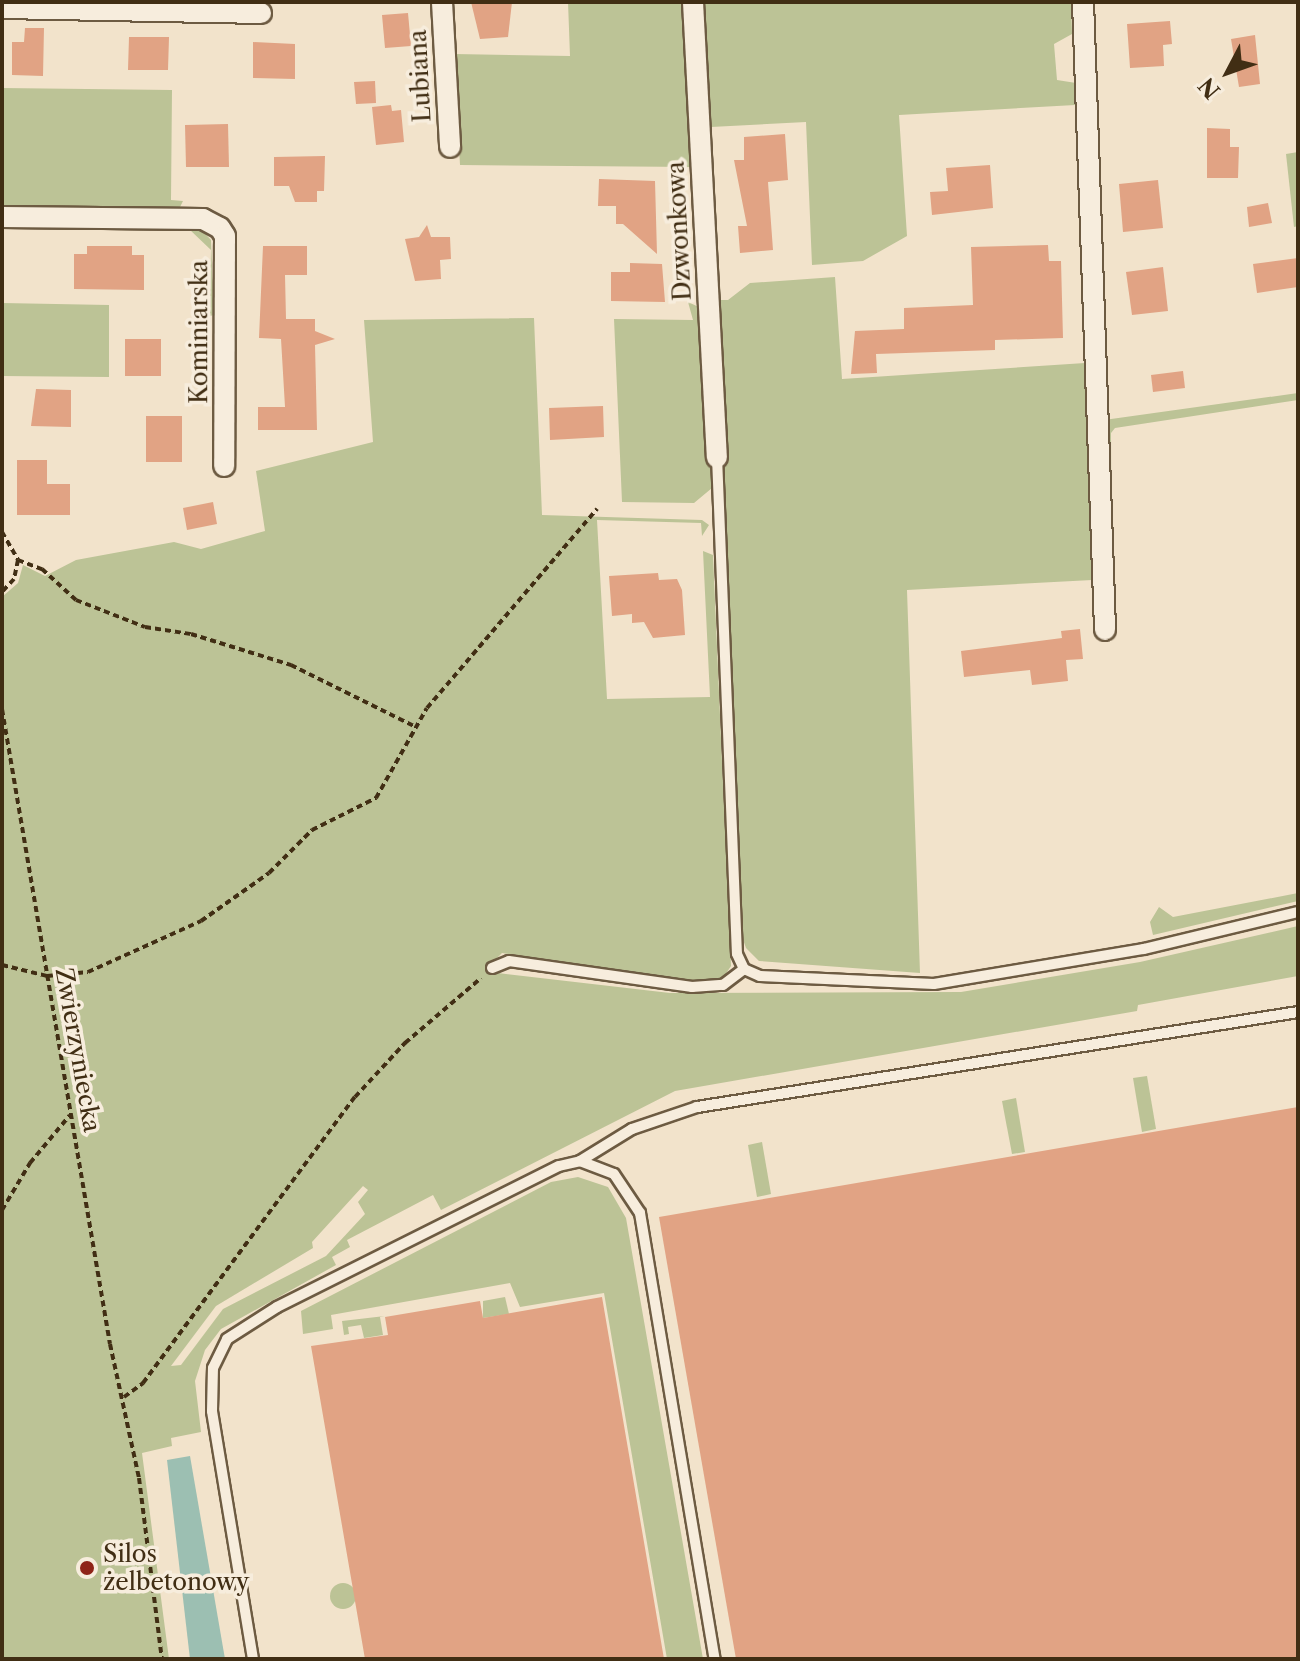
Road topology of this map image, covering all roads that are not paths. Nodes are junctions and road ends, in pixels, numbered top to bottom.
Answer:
1 (442, 2) edge
2 (693, 2) edge
3 (1083, 2) edge
4 (2, 8) edge
5 (261, 13) dead end
6 (450, 147) dead end
7 (2, 217) edge
8 (717, 457) joint
9 (224, 466) dead end
10 (1105, 630) dead end
11 (1298, 912) edge
12 (492, 968) road end
13 (744, 969) junction
14 (1298, 1012) edge
15 (580, 1161) junction
16 (253, 1659) edge
17 (715, 1659) edge

1 - 6 street, Lubiana
2 - 8 street, Dzwonkowa
3 - 10 street
4 - 5 street
7 - 9 street, Kominiarska
8 - 13 lane
11 - 13 lane
12 - 13 lane
14 - 15 lane
15 - 16 lane
15 - 17 lane

